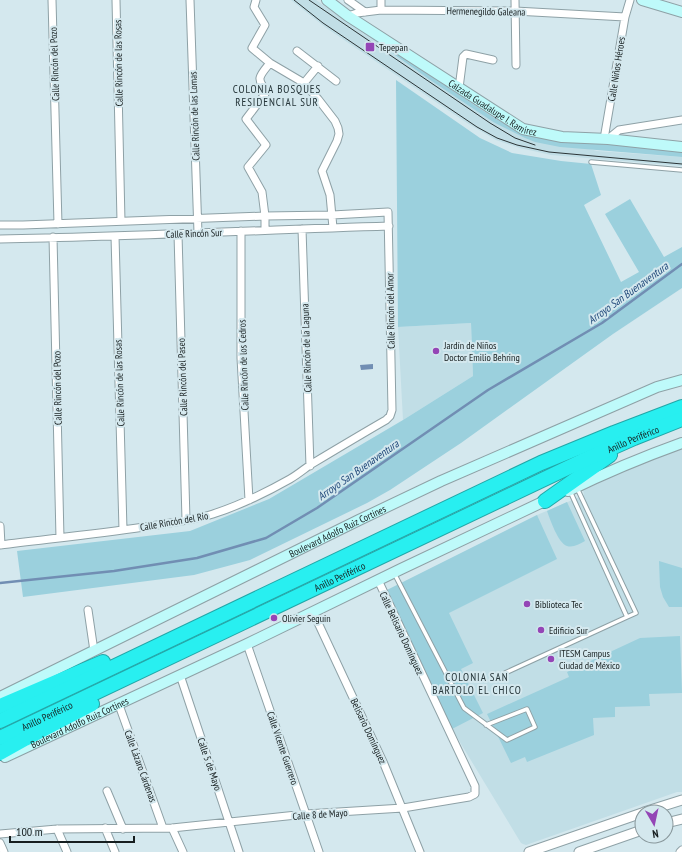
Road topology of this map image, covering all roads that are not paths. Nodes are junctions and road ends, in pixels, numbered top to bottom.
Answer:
1 (52, 0) edge
2 (116, 0) edge
3 (190, 0) edge
4 (256, 0) edge
5 (327, 0) edge
6 (348, 0) edge
7 (381, 0) edge
8 (515, 0) edge
9 (630, 0) edge
10 (642, 0) edge
11 (381, 10) junction
12 (515, 11) junction
13 (365, 12) junction
14 (682, 12) edge
15 (348, 16) junction
16 (625, 17) junction
17 (297, 51) dead end
18 (493, 60) dead end
19 (270, 63) junction
20 (516, 65) dead end
21 (318, 66) junction
22 (336, 81) dead end
23 (304, 83) junction
24 (459, 88) junction
25 (682, 120) edge
26 (606, 139) junction
27 (682, 147) edge
28 (591, 162) dead end
29 (682, 170) edge
30 (388, 212) joint
31 (332, 215) junction
32 (265, 216) junction
33 (197, 218) junction
34 (150, 220) junction
35 (121, 221) junction
36 (84, 223) junction
37 (58, 224) junction
38 (0, 225) edge
39 (23, 225) junction
40 (389, 226) junction
41 (332, 228) junction
42 (265, 230) junction
43 (302, 230) junction
44 (241, 231) junction
45 (198, 233) junction
46 (151, 234) junction
47 (178, 234) junction
48 (115, 236) junction
49 (53, 237) junction
50 (84, 237) junction
51 (0, 238) edge
52 (23, 238) junction
53 (682, 380) edge
54 (682, 407) edge
55 (392, 410) joint
56 (680, 420) edge
57 (634, 438) junction
58 (682, 443) edge
59 (310, 466) junction
60 (573, 488) junction
61 (248, 500) junction
62 (545, 501) junction
63 (186, 520) junction
64 (0, 526) edge
65 (123, 530) junction
66 (60, 538) junction
67 (0, 545) edge
68 (393, 573) junction
69 (378, 580) junction
70 (88, 610) dead end
71 (313, 612) junction
72 (627, 617) junction
73 (165, 643) junction
74 (247, 644) junction
75 (94, 651) junction
76 (138, 672) junction
77 (505, 673) dead end
78 (180, 676) junction
79 (0, 697) edge
80 (119, 705) junction
81 (0, 706) edge
82 (0, 721) edge
83 (486, 725) junction
84 (0, 738) edge
85 (0, 753) edge
86 (0, 759) edge
87 (107, 791) dead end
88 (475, 794) joint
89 (682, 800) edge
90 (669, 804) edge
91 (403, 808) junction
92 (306, 814) junction
93 (634, 815) edge
94 (230, 823) junction
95 (105, 828) junction
96 (164, 828) junction
97 (172, 828) junction
98 (57, 829) junction
99 (123, 829) junction
100 (634, 833) edge
101 (0, 834) edge
102 (0, 843) edge
103 (682, 850) edge
104 (4, 852) edge
105 (67, 852) edge
106 (115, 852) edge
107 (183, 852) edge
108 (239, 852) edge
109 (319, 852) edge
110 (420, 852) edge
111 (529, 852) edge
112 (579, 852) edge
113 (680, 852) edge

1 - 37 street, Calle Rincón del Pozo
2 - 35 street, Calle Rincón de las Rosas
3 - 33 street, Calle Rincón de las Lomas
4 - 19 street
5 - 15 main road, Calzada Guadalupe I. Ramírez
6 - 13 street
7 - 11 street
8 - 12 street
9 - 16 street, Calle Niños Héroes
10 - 14 main road
11 - 12 street, Hermenegildo Galeana
11 - 13 street, Hermenegildo Galeana
12 - 16 street, Hermenegildo Galeana
12 - 20 street
13 - 15 street, Hermenegildo Galeana
15 - 24 main road, Calzada Guadalupe I. Ramírez
16 - 26 street, Calle Niños Héroes
17 - 21 street
18 - 24 street
19 - 23 street
19 - 32 street
21 - 22 street
21 - 23 street
23 - 31 street
24 - 26 main road, Calzada Guadalupe I. Ramírez
25 - 26 street
26 - 27 main road, Calzada Guadalupe I. Ramírez
28 - 29 lane
30 - 31 street, Calle Rincón Sur
30 - 40 street, Calle Rincón del Amor
31 - 32 street, Calle Rincón Sur
31 - 41 street
32 - 33 street, Calle Rincón Sur
32 - 42 street
33 - 34 street, Calle Rincón Sur
33 - 45 street, Calle Rincón de las Lomas
34 - 35 street, Calle Rincón Sur
34 - 46 street
35 - 36 street, Calle Rincón Sur
36 - 37 street, Calle Rincón Sur
36 - 50 street
37 - 39 street, Calle Rincón Sur
38 - 39 street, Calle Rincón Sur
39 - 52 street
40 - 41 street, Calle Rincón Sur
40 - 55 street, Calle Rincón del Amor
41 - 43 street, Calle Rincón Sur
42 - 43 street, Calle Rincón Sur
42 - 44 street, Calle Rincón Sur
43 - 59 street, Calle Rincón de la Laguna
44 - 45 street, Calle Rincón Sur
44 - 61 street, Calle Rincón de los Cedros
45 - 47 street, Calle Rincón Sur
46 - 47 street, Calle Rincón Sur
46 - 48 street, Calle Rincón Sur
47 - 63 street, Calle Rincón del Paseo
48 - 50 street, Calle Rincón Sur
48 - 65 street, Calle Rincón de las Rosas
49 - 50 street, Calle Rincón Sur
49 - 52 street, Calle Rincón Sur
49 - 66 street, Calle Rincón del Pozo
51 - 52 street, Calle Rincón Sur
53 - 75 main road, Boulevard Adolfo Ruiz Cortines
54 - 73 highway, Anillo Periférico
55 - 59 street, Calle Rincón del Río
56 - 57 highway, Anillo Periférico
57 - 62 highway
57 - 76 highway, Anillo Periférico
58 - 60 main road, Boulevard Adolfo Ruiz Cortines
59 - 61 street, Calle Rincón del Río
60 - 62 main road, Boulevard Adolfo Ruiz Cortines
60 - 72 lane
60 - 72 lane
61 - 63 street, Calle Rincón del Río
62 - 68 main road, Boulevard Adolfo Ruiz Cortines
63 - 65 street, Calle Rincón del Río
64 - 67 street
65 - 66 street, Calle Rincón del Río
66 - 67 street, Calle Rincón del Río
68 - 69 main road, Boulevard Adolfo Ruiz Cortines
68 - 83 lane
69 - 71 main road, Boulevard Adolfo Ruiz Cortines
69 - 88 street, Calle Belisario Domínguez
70 - 75 street
71 - 74 main road, Boulevard Adolfo Ruiz Cortines
71 - 91 street, Belisario Domínguez
72 - 77 lane
73 - 81 highway
73 - 82 highway, Anillo Periférico
74 - 78 main road, Boulevard Adolfo Ruiz Cortines
74 - 92 street, Calle Vicente Guerrero
75 - 79 main road, Boulevard Adolfo Ruiz Cortines
76 - 84 highway, Anillo Periférico
76 - 85 highway
78 - 80 main road, Boulevard Adolfo Ruiz Cortines
78 - 94 street, Calle 5 de Mayo
80 - 86 main road, Boulevard Adolfo Ruiz Cortines
80 - 96 street, Calle Lázaro Cárdenas
83 - 83 lane
87 - 99 street
88 - 91 street, Calle 8 de Mayo
89 - 90 street
91 - 92 street, Calle 8 de Mayo
91 - 110 street, Belisario Domínguez
92 - 94 street, Calle 8 de Mayo
92 - 109 street, Calle Vicente Guerrero
93 - 111 street
94 - 97 street, Calle 8 de Mayo
94 - 108 street, Calle 5 de Mayo
95 - 98 street, Calle 8 de Mayo
95 - 99 street, Calle 8 de Mayo
95 - 106 street
96 - 97 street, Calle 8 de Mayo
96 - 99 street, Calle 8 de Mayo
97 - 107 street
98 - 101 street, Calle 8 de Mayo
98 - 105 street
100 - 112 street
102 - 104 street
103 - 113 street

